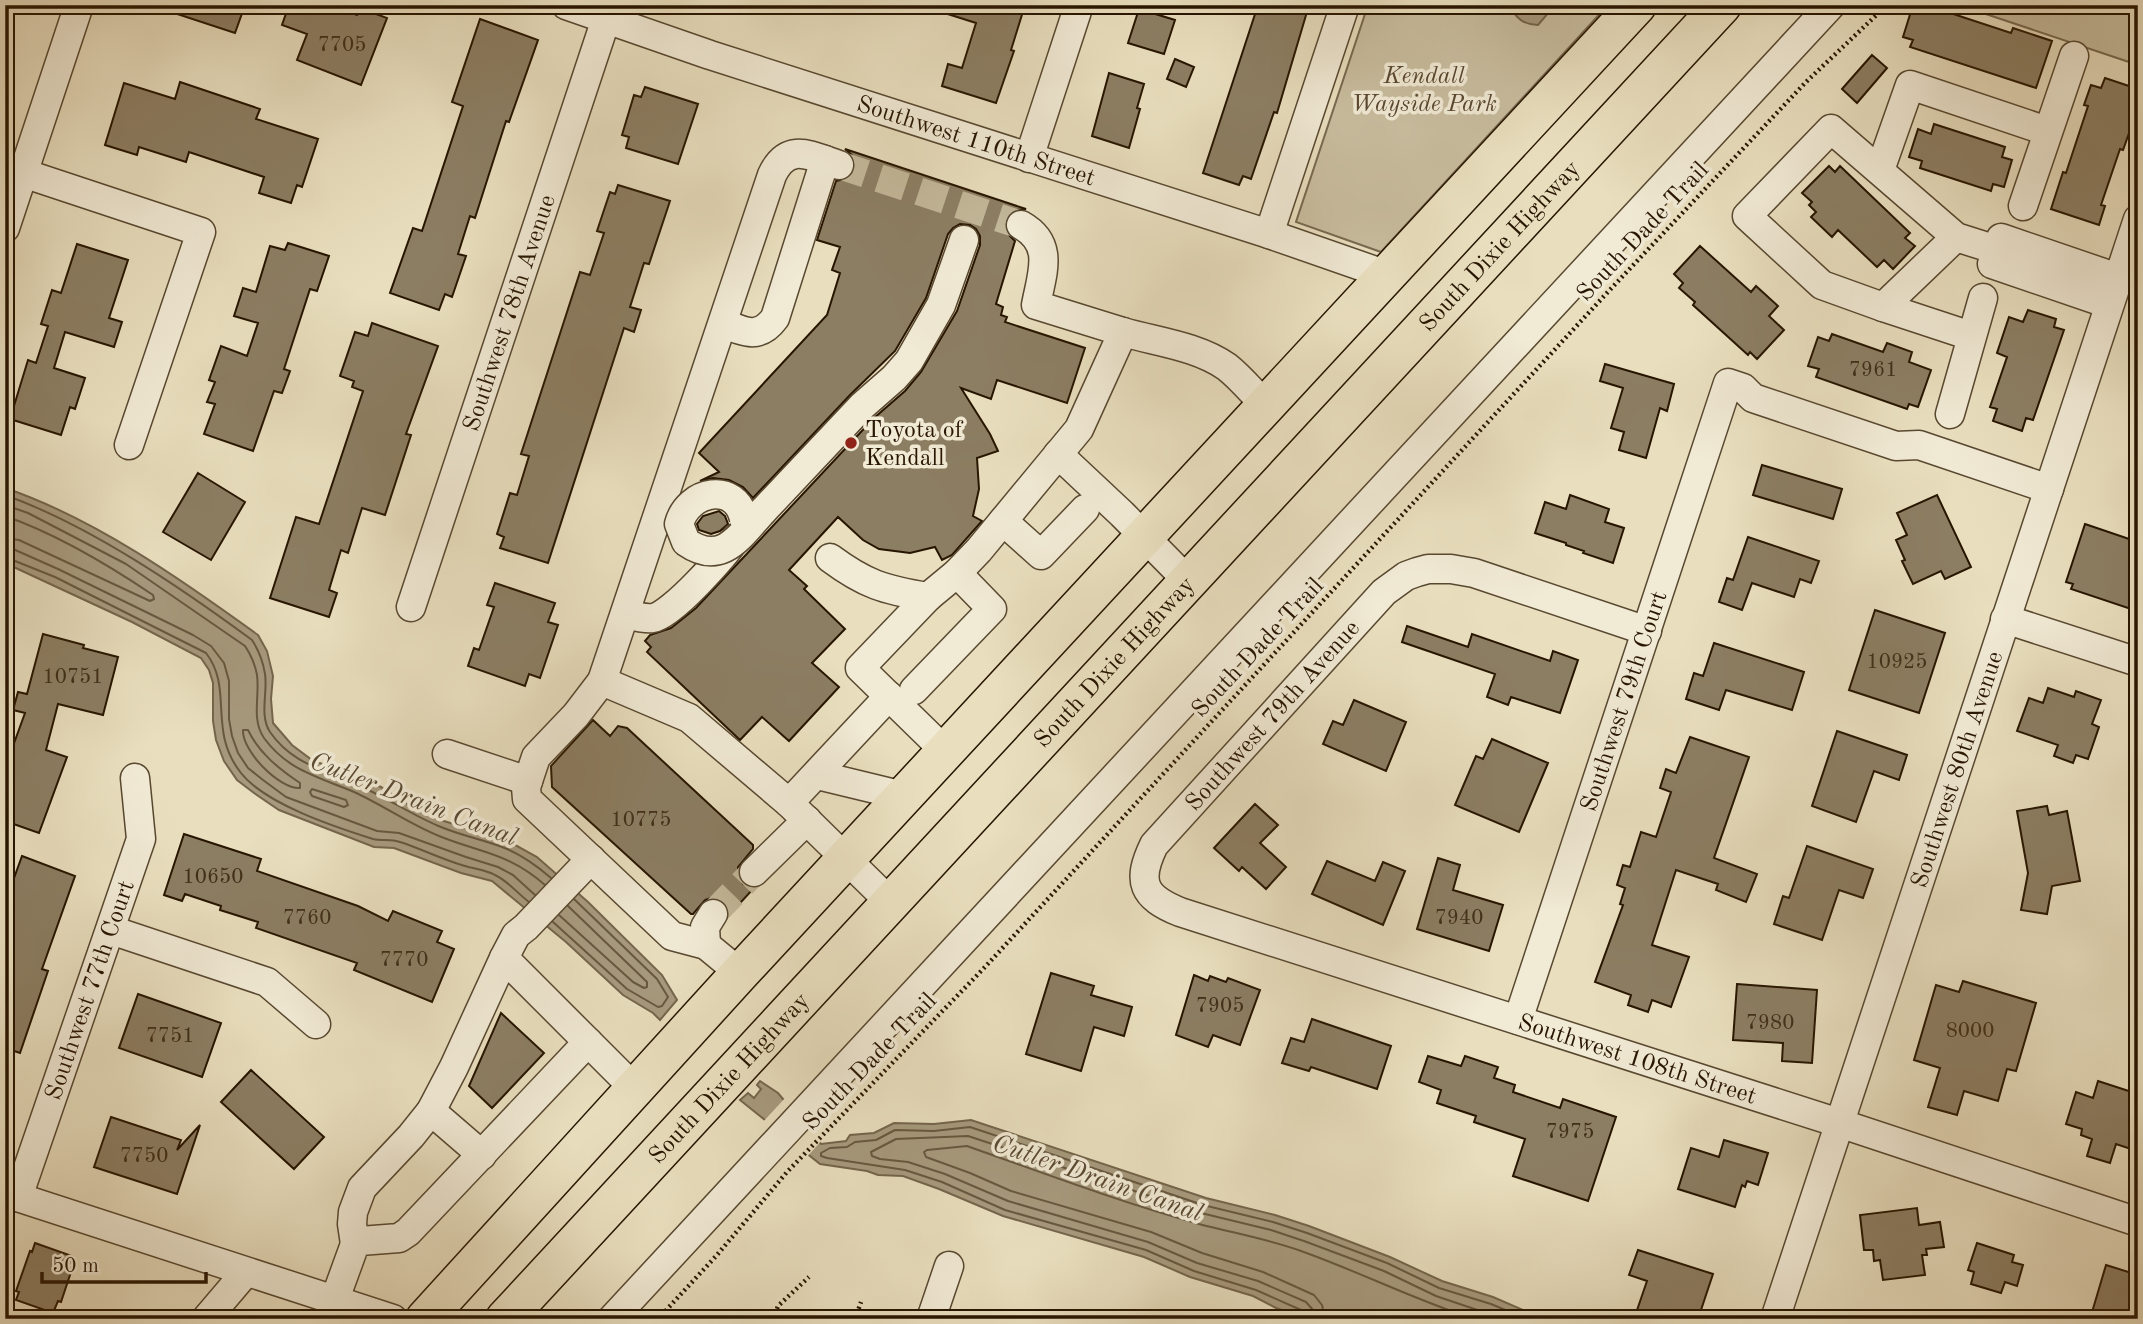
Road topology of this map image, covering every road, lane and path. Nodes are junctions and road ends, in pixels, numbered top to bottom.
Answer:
1 (79, 5) edge
2 (566, 5) edge
3 (1079, 5) edge
4 (1345, 5) edge
5 (1637, 5) edge
6 (1722, 5) edge
7 (1831, 5) edge
8 (1887, 5) edge
9 (606, 19) junction
10 (2074, 55) dead end
11 (2048, 131) junction
12 (1029, 158) junction
13 (1880, 170) junction
14 (23, 173) junction
15 (2023, 206) dead end
16 (2138, 219) edge
17 (1021, 225) tunnel mouth
18 (5, 228) edge
19 (1269, 234) junction
20 (1956, 237) junction
21 (964, 240) dead end
22 (1387, 275) junction
23 (2114, 291) junction
24 (1449, 298) junction
25 (1983, 298) dead end
26 (1883, 307) junction
27 (723, 323) junction
28 (1123, 332) junction
29 (1972, 335) junction
30 (1266, 406) junction
31 (1950, 414) dead end
32 (130, 445) dead end
33 (1058, 454) junction
34 (2049, 489) junction
35 (1085, 509) dead end
36 (1003, 521) junction
37 (1145, 537) junction
38 (830, 558) dead end
39 (957, 573) junction
40 (1187, 580) junction
41 (928, 597) junction
42 (411, 607) dead end
43 (632, 615) junction
44 (2005, 619) junction
45 (1647, 631) junction
46 (2138, 662) edge
47 (602, 681) junction
48 (902, 693) junction
49 (945, 751) junction
50 (447, 754) dead end
51 (817, 775) junction
52 (135, 778) dead end
53 (528, 781) junction
54 (904, 796) junction
55 (798, 812) junction
56 (846, 859) junction
57 (586, 864) junction
58 (754, 872) tunnel mouth
59 (1145, 885) joint
60 (890, 902) junction
61 (713, 914) tunnel mouth
62 (111, 930) junction
63 (706, 944) junction
64 (504, 958) junction
65 (740, 973) junction
66 (1518, 1020) junction
67 (316, 1024) dead end
68 (588, 1042) junction
69 (634, 1088) junction
70 (431, 1111) junction
71 (1839, 1123) junction
72 (482, 1155) junction
73 (12, 1195) edge
74 (2138, 1222) edge
75 (351, 1254) junction
76 (949, 1266) dead end
77 (246, 1272) junction
78 (809, 1277) dead end
79 (335, 1299) junction
80 (860, 1302) dead end
81 (756, 1314) dead end
82 (206, 1319) edge
83 (393, 1319) edge
84 (425, 1319) edge
85 (505, 1319) edge
86 (612, 1319) edge
87 (658, 1319) edge
88 (771, 1319) edge
89 (855, 1319) edge
90 (931, 1319) edge
91 (1775, 1319) edge

1 - 14 street
2 - 9 street, Southwest 110th Street
3 - 12 street
4 - 19 street
5 - 22 highway
6 - 24 highway, South Dixie Highway
7 - 86 street
8 - 87 path, South Dade Trail
9 - 12 street, Southwest 110th Street
9 - 42 street, Southwest 78th Avenue
10 - 11 street
11 - 13 street
11 - 15 street
12 - 19 street, Southwest 110th Street
13 - 20 street
13 - 26 street
14 - 18 street
14 - 32 street
16 - 23 street, Southwest 80th Avenue
17 - 28 street
19 - 22 street, Southwest 110th Street
20 - 23 street
20 - 26 street
21 - 43 street
22 - 24 highway
22 - 30 highway
23 - 34 street, Southwest 80th Avenue
24 - 40 highway, South Dixie Highway
25 - 29 street
26 - 29 street
27 - 27 street
27 - 43 street
28 - 30 street
28 - 33 street
29 - 31 street
30 - 37 highway
33 - 36 street
33 - 37 street
34 - 44 street, Southwest 80th Avenue
34 - 45 street, Southwest 79th Court
35 - 36 street
36 - 39 street
37 - 40 street
37 - 49 highway
38 - 41 street
39 - 41 street
39 - 48 street
40 - 60 highway, South Dixie Highway
41 - 48 street
43 - 47 street
44 - 46 street
44 - 71 street, Southwest 80th Avenue
45 - 59 street, Southwest 79th Avenue
45 - 66 street, Southwest 79th Court
47 - 53 street
47 - 55 street
48 - 49 street
48 - 51 street
49 - 54 highway
50 - 53 street
51 - 54 street
51 - 55 street
52 - 62 street, Southwest 77th Court
53 - 57 street
54 - 56 highway
55 - 56 street
55 - 58 street
56 - 60 street
56 - 65 highway
57 - 63 street
57 - 64 street
59 - 66 street, Southwest 108th Street
60 - 85 highway, South Dixie Highway
61 - 63 street
62 - 67 street
62 - 73 street, Southwest 77th Court
63 - 65 street
64 - 68 street
64 - 70 street
65 - 69 highway
66 - 71 street, Southwest 108th Street
68 - 69 street
68 - 72 street
69 - 84 highway
70 - 72 street
70 - 75 street
71 - 74 street, Southwest 108th Street
71 - 91 street, Southwest 80th Avenue
72 - 75 street
73 - 77 street
75 - 79 street
76 - 90 street
77 - 79 street
77 - 82 street
78 - 88 path
79 - 83 street
80 - 89 path
81 - 88 path

